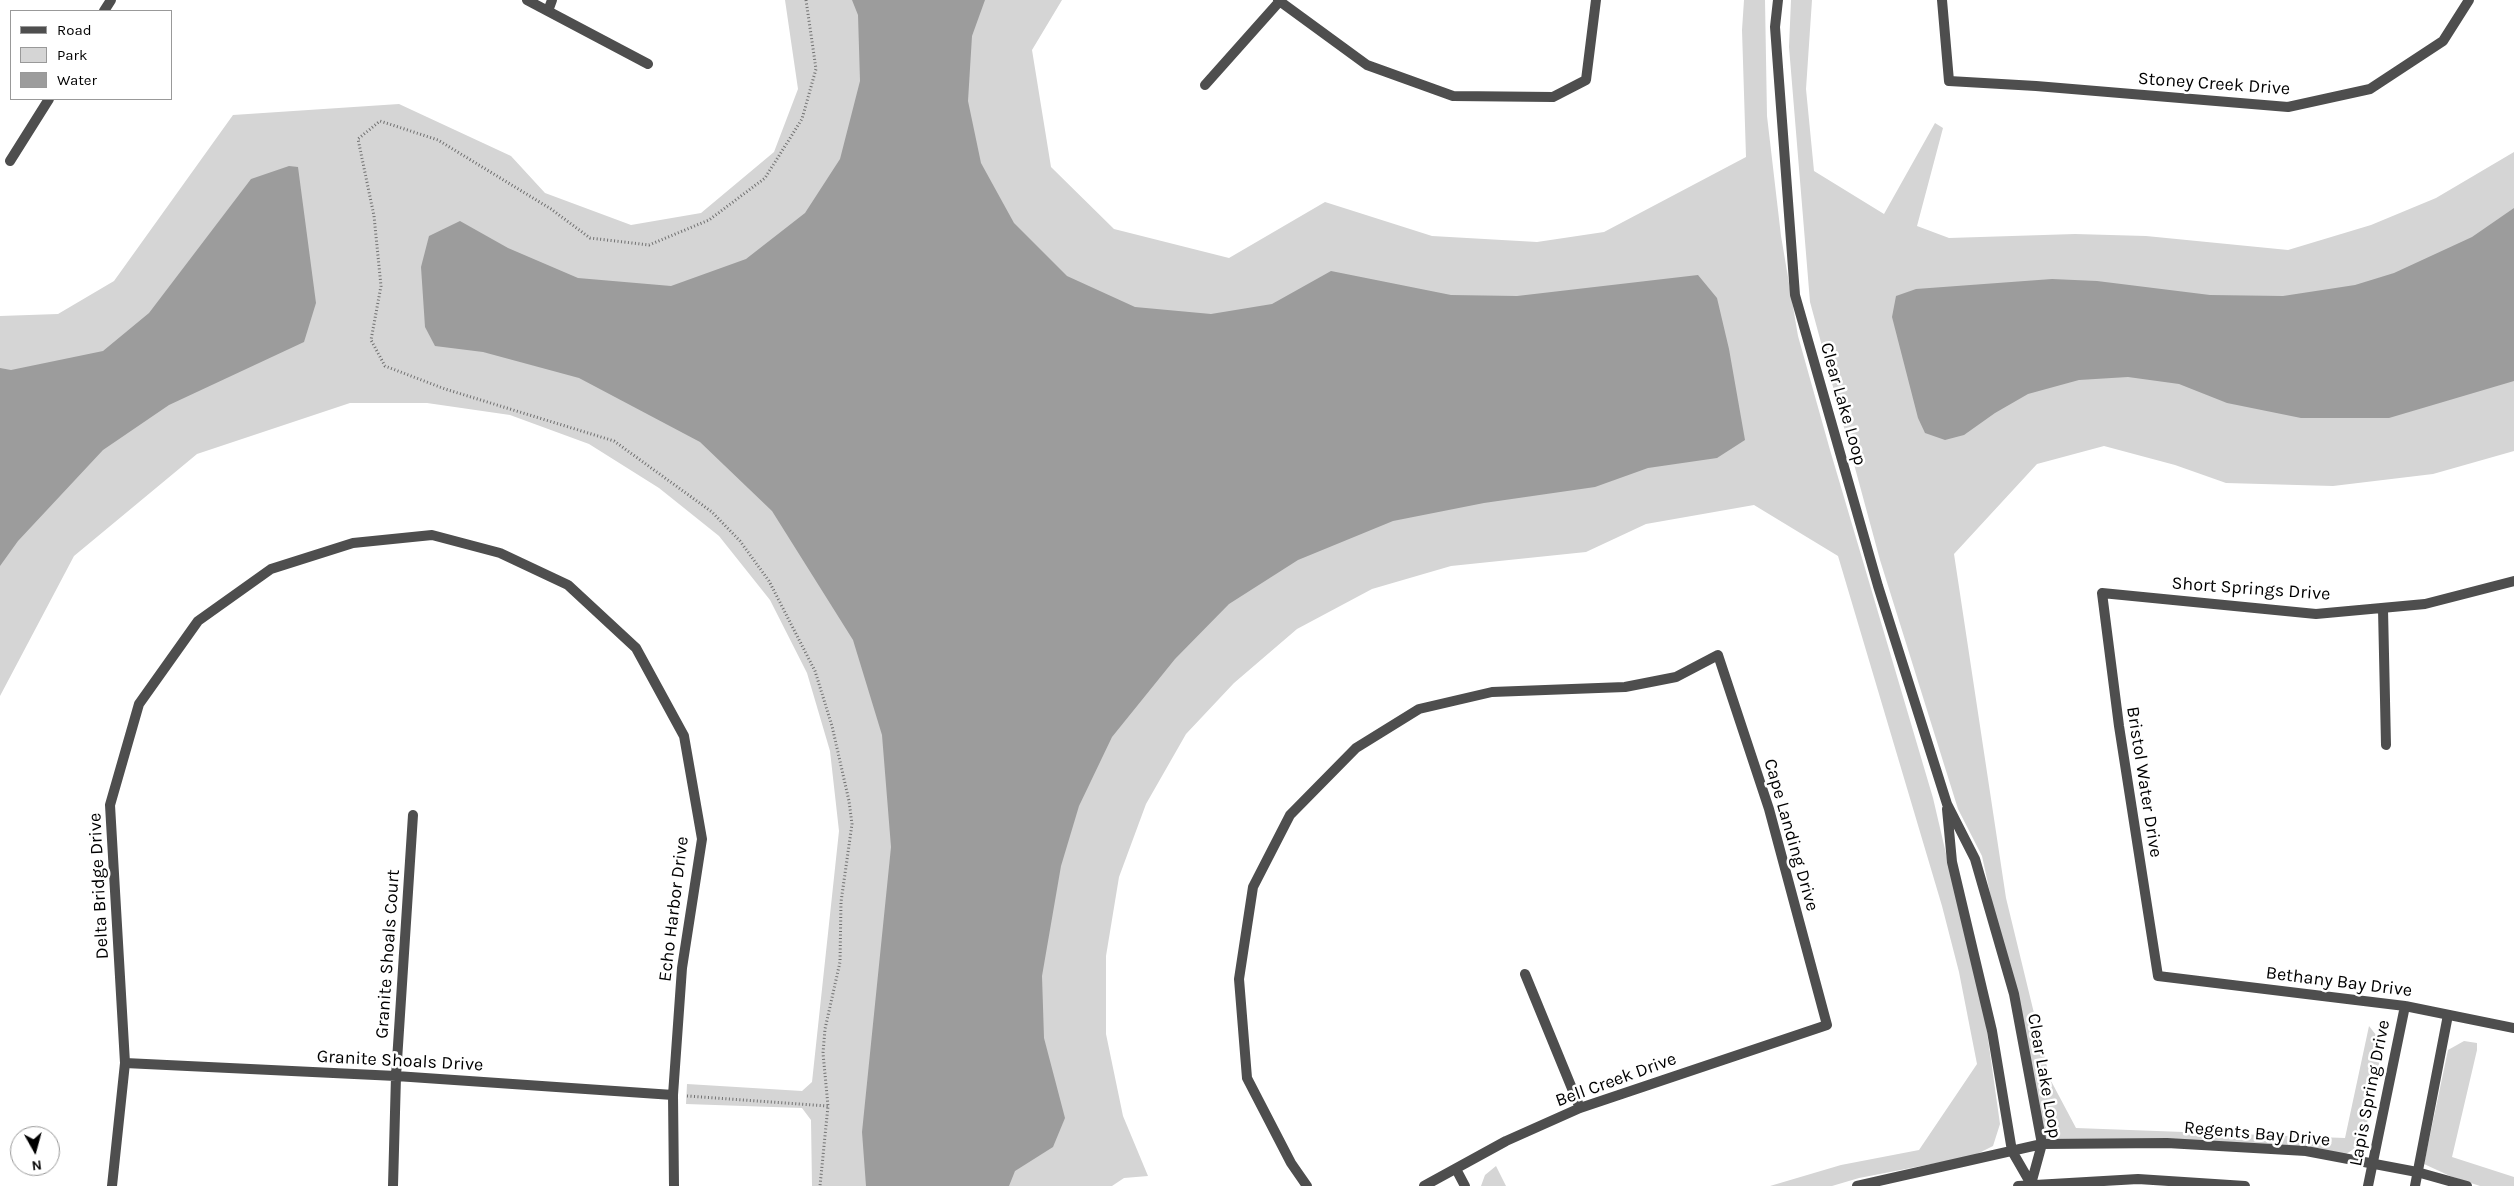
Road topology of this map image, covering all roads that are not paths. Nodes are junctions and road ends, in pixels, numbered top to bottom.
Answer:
1 (527, 0) edge
2 (552, 0) edge
3 (1596, 0) edge
4 (1778, 0) edge
5 (1942, 0) edge
6 (2470, 0) edge
7 (1278, 1) edge
8 (548, 11) junction
9 (648, 64) dead end
10 (1205, 85) dead end
11 (48, 100) edge
12 (10, 161) dead end
13 (432, 534) joint
14 (2514, 581) edge
15 (2102, 593) joint
16 (2383, 609) junction
17 (2386, 745) dead end
18 (1947, 804) junction
19 (413, 815) dead end
20 (1526, 974) dead end
21 (2158, 976) joint
22 (2405, 1006) junction
23 (2448, 1015) junction
24 (1827, 1025) joint
25 (2514, 1028) edge
26 (125, 1063) junction
27 (396, 1076) junction
28 (673, 1095) junction
29 (1580, 1108) junction
30 (2042, 1144) junction
31 (2012, 1151) junction
32 (2373, 1164) junction
33 (1456, 1169) junction
34 (2417, 1172) junction
35 (2031, 1184) junction
36 (112, 1186) edge
37 (393, 1186) edge
38 (674, 1186) edge
39 (1306, 1186) edge
40 (1424, 1186) edge
41 (1465, 1186) edge
42 (1857, 1186) edge
43 (2018, 1186) edge
44 (2244, 1186) edge
45 (2368, 1186) edge
46 (2415, 1186) edge
47 (2467, 1186) edge

1 - 8 street
2 - 8 street
3 - 7 street
4 - 18 street, Clear Lake Loop
5 - 6 street, Stoney Creek Drive
7 - 10 street
8 - 9 street
11 - 12 street
13 - 26 street, Delta Bridge Drive
13 - 28 street, Echo Harbor Drive
14 - 16 street, Short Springs Drive
15 - 16 street, Short Springs Drive
15 - 21 street, Bristol Water Drive
16 - 17 street
18 - 30 street, Clear Lake Loop
18 - 31 street, Clear Lake Loop
19 - 27 street, Granite Shoals Court
20 - 29 street
21 - 22 street, Bethany Bay Drive
22 - 23 street, Bethany Bay Drive
22 - 32 street, Lapis Spring Drive
23 - 25 street, Bethany Bay Drive
23 - 34 street
24 - 29 street, Bell Creek Drive
24 - 39 street, Cape Landing Drive
26 - 27 street, Granite Shoals Drive
26 - 36 street, Delta Bridge Drive
27 - 28 street, Granite Shoals Drive
27 - 37 street, Granite Shoals Court
28 - 38 street, Echo Harbor Drive
29 - 33 street, Bell Creek Drive
30 - 31 street, Regents Bay Drive
30 - 32 street, Regents Bay Drive
30 - 35 street, Clear Lake Loop
31 - 35 street, Clear Lake Loop
31 - 42 street, Regents Bay Drive
32 - 34 street, Regents Bay Drive
32 - 45 street, Lapis Spring Drive
33 - 40 street, Bell Creek Drive
33 - 41 street
34 - 46 street
34 - 47 street, Regents Bay Drive
35 - 43 street
35 - 44 street

